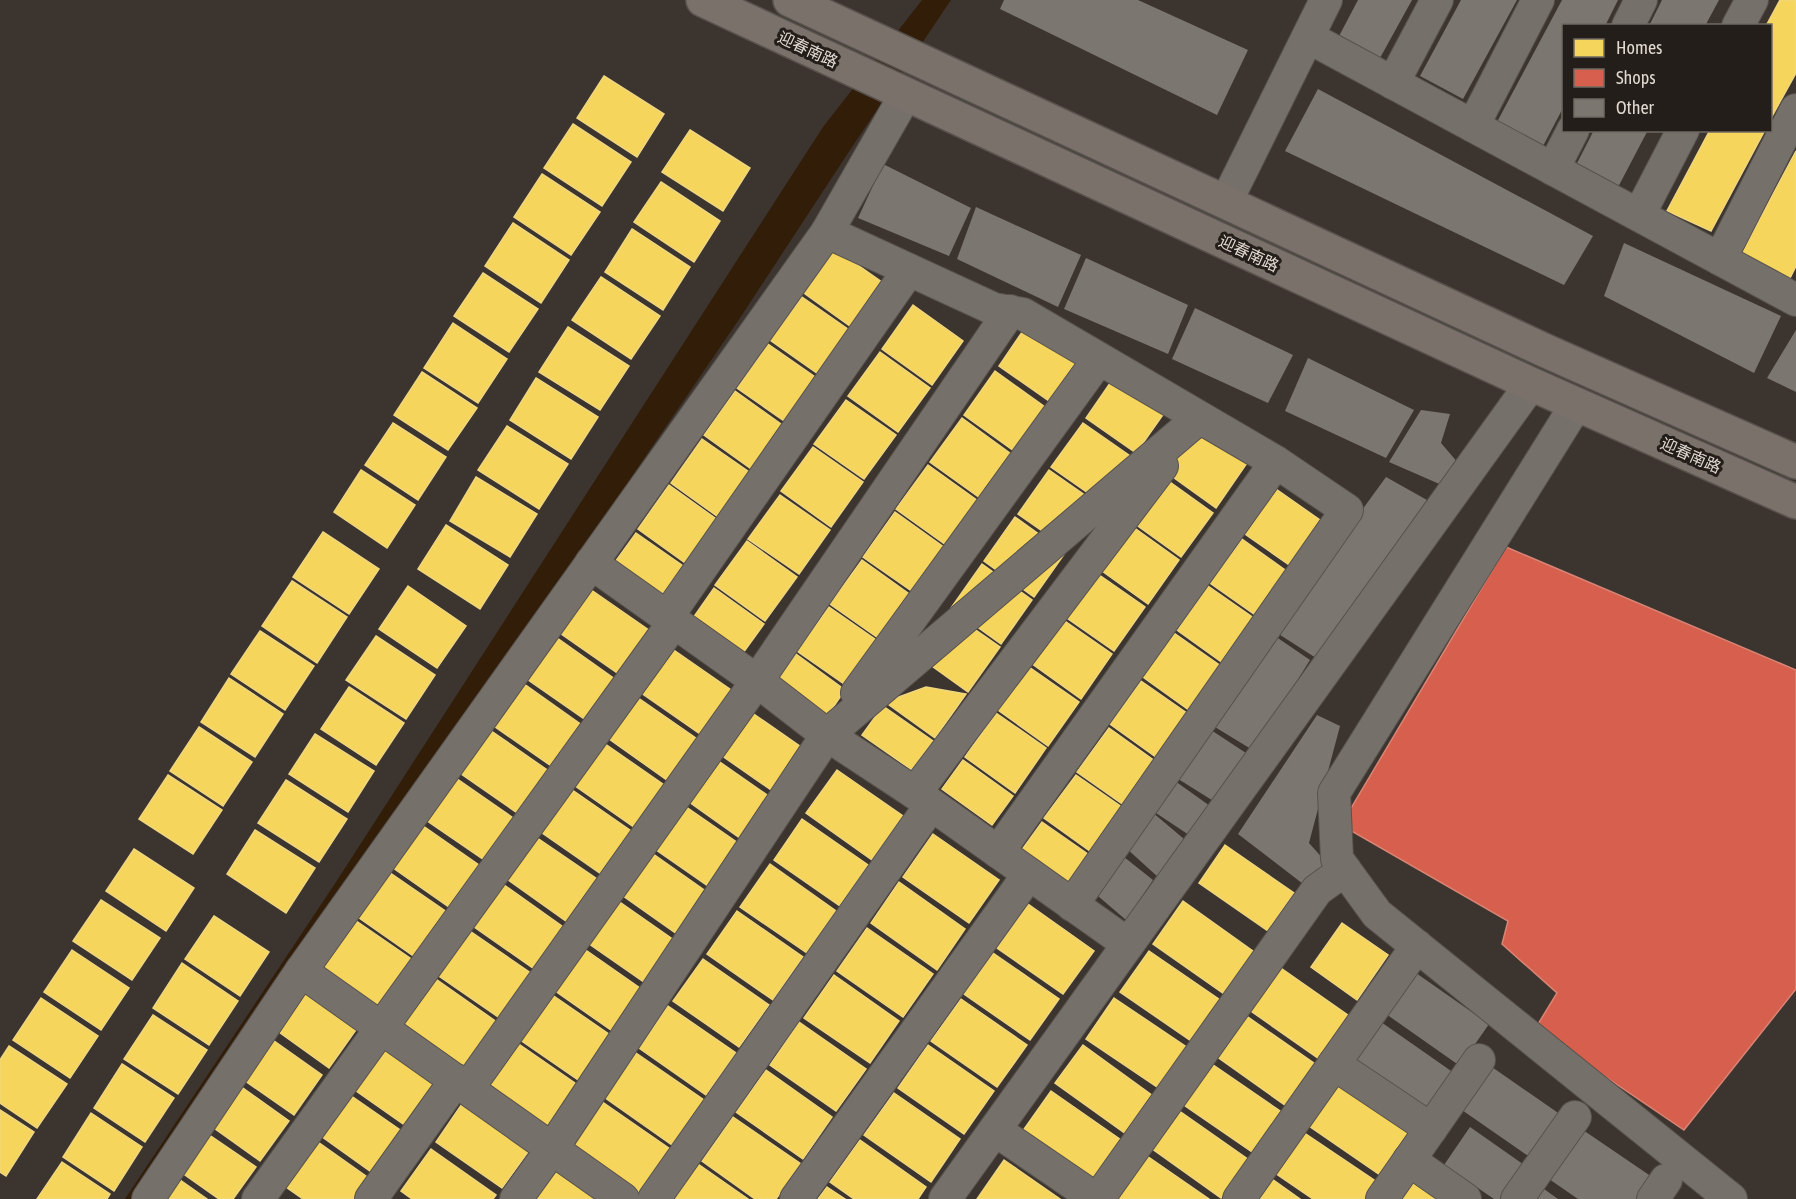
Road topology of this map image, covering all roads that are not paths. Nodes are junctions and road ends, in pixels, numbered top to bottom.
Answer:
1 (704, 0) edge
2 (790, 0) edge
3 (1326, 0) edge
4 (1437, 0) edge
5 (1538, 0) edge
6 (1641, 0) edge
7 (1752, 0) edge
8 (1629, 24) edge
9 (1739, 24) edge
10 (1308, 37) junction
11 (1393, 83) junction
12 (906, 94) junction
13 (1796, 110) edge
14 (1473, 126) junction
15 (1573, 132) edge
16 (1682, 132) edge
17 (1553, 169) junction
18 (1226, 202) junction
19 (1639, 215) junction
20 (827, 232) junction
21 (1720, 259) junction
22 (909, 270) junction
23 (1796, 300) edge
24 (1010, 311) junction
25 (1099, 359) junction
26 (1531, 384) junction
27 (1576, 405) junction
28 (1199, 418) junction
29 (1275, 462) junction
30 (1796, 462) edge
31 (1796, 502) edge
32 (591, 563) junction
33 (670, 620) junction
34 (757, 681) junction
35 (827, 735) junction
36 (923, 799) junction
37 (998, 852) junction
38 (1345, 870) junction
39 (1029, 874) junction
40 (1072, 905) junction
41 (1128, 944) junction
42 (1417, 946) junction
43 (301, 971) junction
44 (381, 1028) junction
45 (1479, 1060) dead end
46 (1334, 1064) junction
47 (462, 1084) junction
48 (1575, 1117) dead end
49 (1431, 1129) junction
50 (995, 1130) junction
51 (552, 1149) junction
52 (1409, 1160) junction
53 (148, 1199) edge
54 (258, 1199) edge
55 (371, 1199) edge
56 (516, 1199) edge
57 (623, 1199) edge
58 (654, 1199) edge
59 (796, 1199) edge
60 (945, 1199) edge
61 (1097, 1199) edge
62 (1239, 1199) edge
63 (1382, 1199) edge
64 (1465, 1199) edge
65 (1517, 1199) edge
66 (1731, 1199) edge

1 - 12 main road, 迎春南路
2 - 18 main road
3 - 10 street
4 - 11 street
5 - 14 street
6 - 8 street
7 - 9 street
10 - 11 street
10 - 18 street
11 - 14 street
12 - 20 street
12 - 26 main road, 迎春南路
13 - 21 street
14 - 17 street
15 - 17 street
16 - 19 street
17 - 19 street
18 - 30 main road
19 - 21 street
20 - 22 street
20 - 32 street
21 - 23 street
22 - 24 street
22 - 33 street
24 - 25 street
24 - 34 street
25 - 28 street
25 - 35 street
26 - 27 main road, 迎春南路
26 - 41 street
27 - 31 main road, 迎春南路
27 - 38 street
28 - 29 street
28 - 35 street
28 - 36 street
29 - 37 street
29 - 40 street
32 - 33 street
32 - 43 street
33 - 34 street
33 - 44 street
34 - 35 street
34 - 47 street
35 - 36 street
35 - 51 street
36 - 37 street
36 - 58 street
37 - 39 street
38 - 42 street
38 - 61 street
39 - 40 street
39 - 59 street
40 - 41 street
41 - 50 street
42 - 46 street
42 - 66 street
43 - 44 street
43 - 53 street
44 - 47 street
44 - 54 street
45 - 49 street
46 - 49 street
46 - 62 street
47 - 51 street
47 - 55 street
48 - 65 street
49 - 52 street
50 - 60 street
50 - 61 street
51 - 56 street
51 - 57 street
52 - 63 street
52 - 64 street

